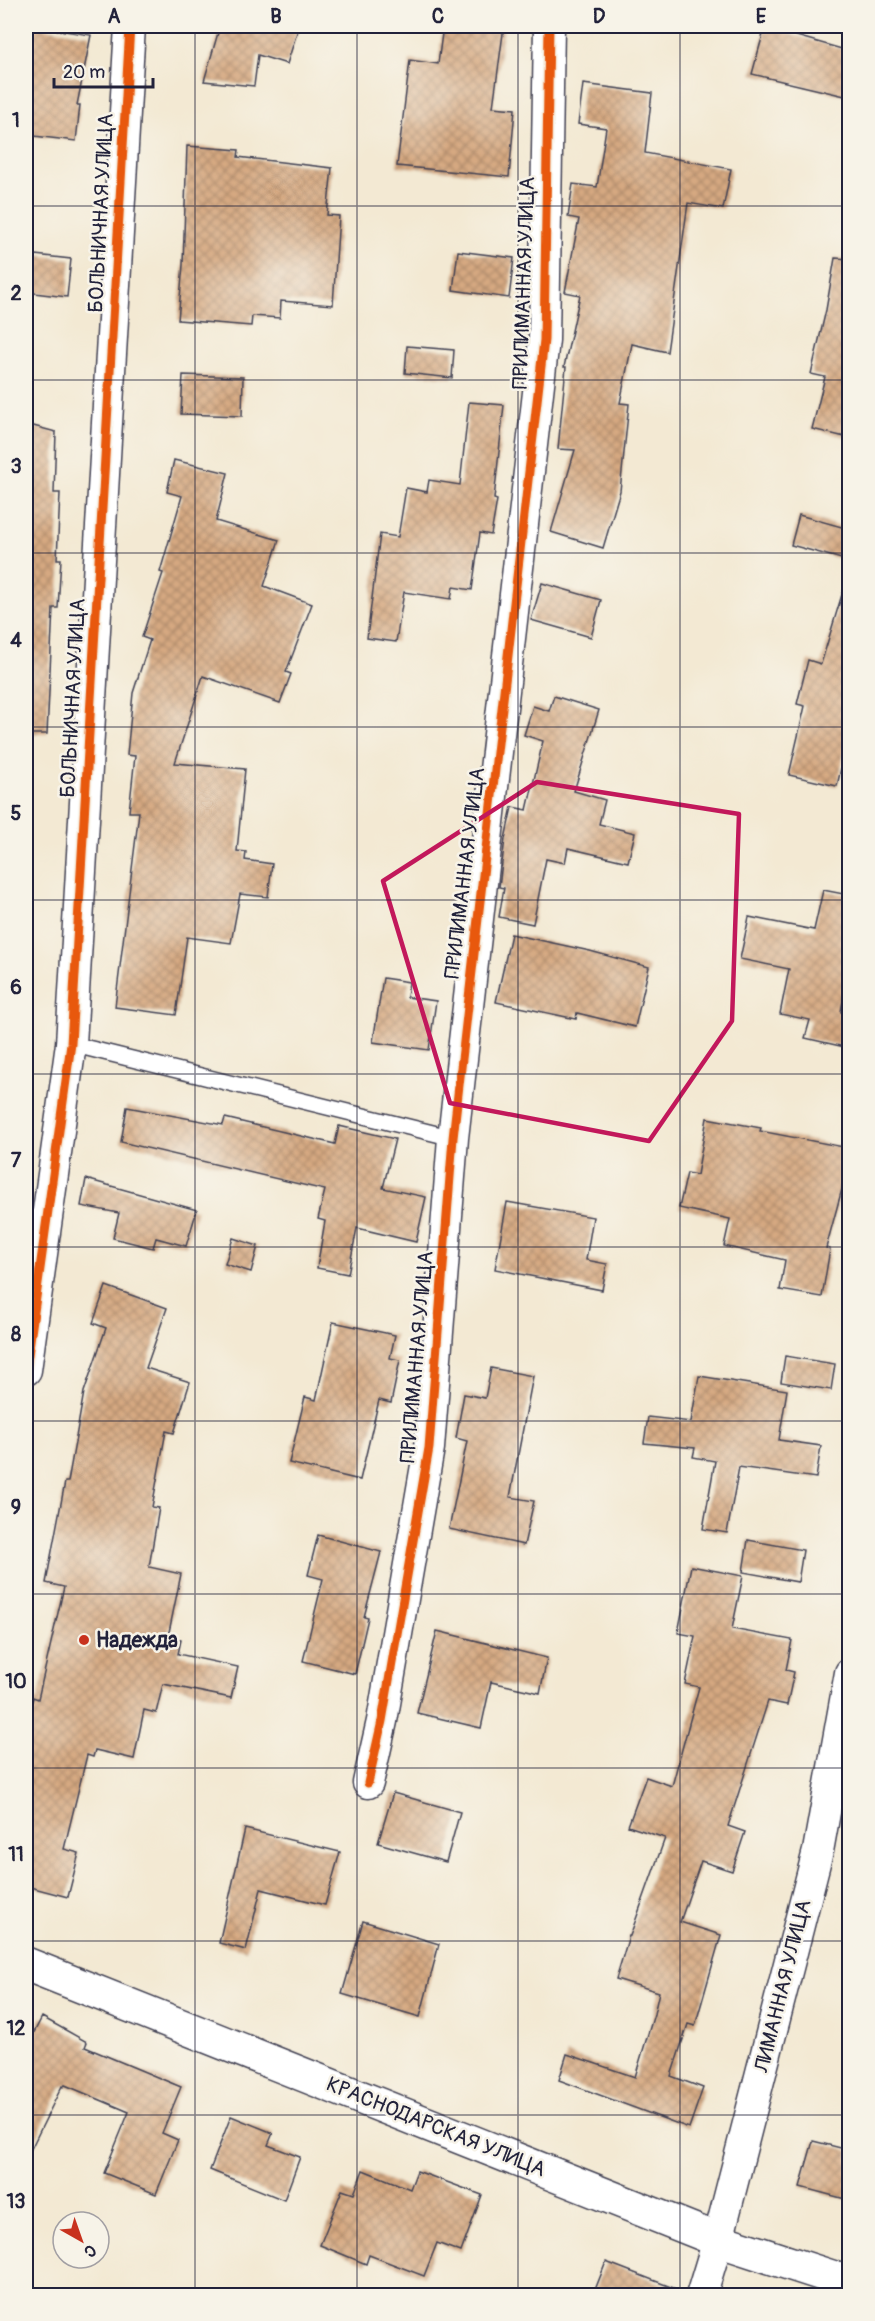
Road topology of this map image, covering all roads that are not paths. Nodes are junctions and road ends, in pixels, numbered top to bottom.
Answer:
1 (130, 26) edge
2 (549, 26) edge
3 (71, 1044) junction
4 (453, 1138) junction
5 (26, 1370) edge
6 (849, 1673) edge
7 (368, 1783) dead end
8 (26, 1964) edge
9 (718, 2240) junction
10 (849, 2283) edge
11 (701, 2295) edge

1 - 3 street, БОЛЬНИЧНАЯ УЛИЦА
2 - 4 street, ПРИЛИМАННАЯ УЛИЦА
3 - 4 lane
3 - 5 street, БОЛЬНИЧНАЯ УЛИЦА
4 - 7 street, ПРИЛИМАННАЯ УЛИЦА
6 - 9 street, ЛИМАННАЯ УЛИЦА
8 - 9 street, КРАСНОДАРСКАЯ УЛИЦА
9 - 10 street, КРАСНОДАРСКАЯ УЛИЦА
9 - 11 street, ЛИМАННАЯ УЛИЦА

